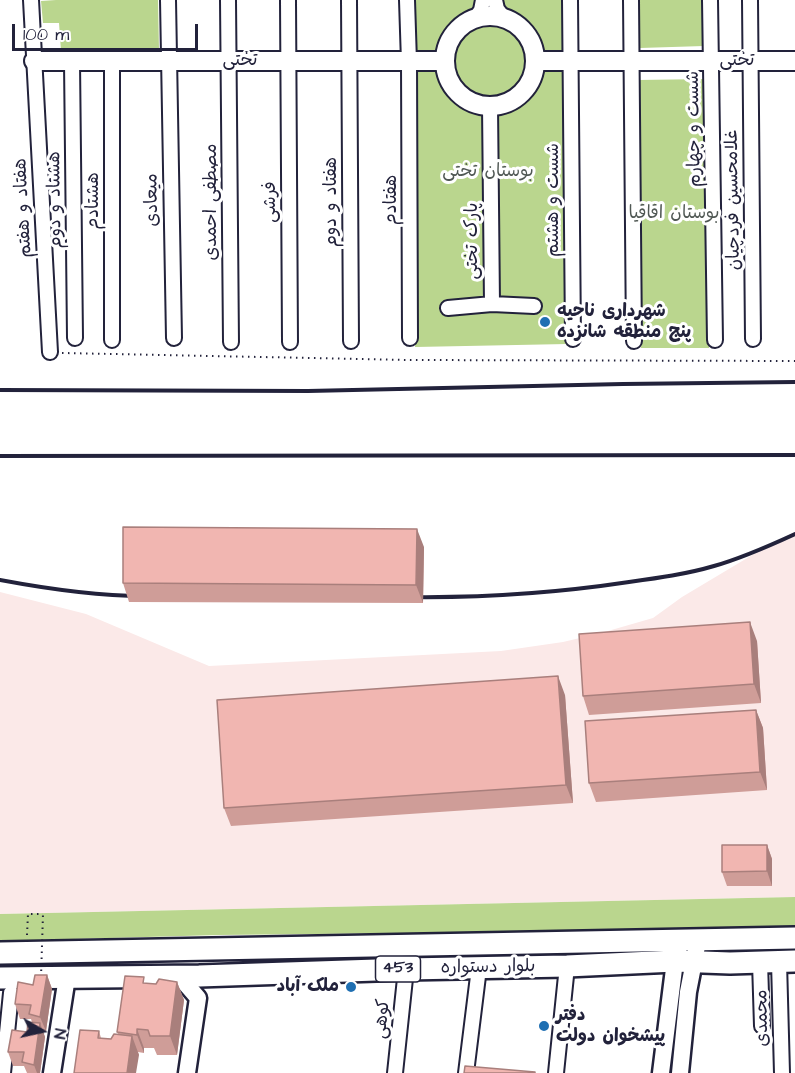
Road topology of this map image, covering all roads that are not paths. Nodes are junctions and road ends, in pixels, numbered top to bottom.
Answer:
1 (31, 0) edge
2 (168, 0) edge
3 (228, 0) edge
4 (288, 0) edge
5 (349, 0) edge
6 (407, 0) edge
7 (483, 0) edge
8 (495, 0) edge
9 (570, 0) edge
10 (631, 0) edge
11 (710, 0) edge
12 (750, 0) edge
13 (476, 18) junction
14 (504, 18) junction
15 (571, 61) junction
16 (632, 61) junction
17 (712, 61) junction
18 (750, 61) junction
19 (795, 61) edge
20 (34, 62) junction
21 (72, 62) junction
22 (112, 62) junction
23 (169, 62) junction
24 (229, 62) junction
25 (289, 62) junction
26 (349, 62) junction
27 (409, 62) junction
28 (445, 62) junction
29 (535, 62) junction
30 (490, 106) junction
31 (492, 304) junction
32 (534, 306) dead end
33 (448, 308) dead end
34 (75, 338) dead end
35 (174, 338) dead end
36 (410, 338) dead end
37 (573, 339) dead end
38 (753, 339) dead end
39 (111, 340) dead end
40 (715, 340) dead end
41 (634, 341) dead end
42 (231, 342) dead end
43 (290, 342) dead end
44 (351, 342) dead end
45 (50, 352) road end
46 (795, 938) edge
47 (687, 951) junction
48 (0, 953) edge
49 (778, 962) edge
50 (567, 966) junction
51 (479, 968) junction
52 (406, 969) junction
53 (179, 976) junction
54 (67, 977) junction
55 (6, 985) edge
56 (762, 1026) dead end
57 (3, 1073) edge
58 (52, 1073) edge
59 (187, 1073) edge
60 (395, 1073) edge
61 (466, 1073) edge
62 (556, 1073) edge
63 (660, 1073) edge
64 (680, 1073) edge
65 (782, 1073) edge

1 - 20 street, هفتاد و هفتم
2 - 23 street, میعادی
3 - 24 street, مصطفی احمدی
4 - 25 street, فرشی
5 - 26 street, هفتاد و دوم
6 - 27 street, هفتادم
7 - 13 street
8 - 14 street
9 - 15 street, شست و هشتم
10 - 16 street
11 - 17 street, شست و چهارم
12 - 18 street, غلامحسین فردچیان
13 - 14 main road
13 - 28 main road
14 - 29 main road
15 - 16 main road, تختی
15 - 29 main road, تختی
15 - 37 street, شست و هشتم
16 - 17 main road, تختی
16 - 41 street
17 - 18 main road, تختی
17 - 40 street, شست و چهارم
18 - 19 main road, تختی
18 - 38 street, غلامحسین فردچیان
20 - 21 main road, تختی
20 - 45 street, هفتاد و هفتم
21 - 22 main road, تختی
21 - 34 street, هشتاد و دوم
22 - 23 main road, تختی
22 - 39 street, هشتادم
23 - 24 main road, تختی
23 - 35 street, میعادی
24 - 25 main road, تختی
24 - 42 street, مصطفی احمدی
25 - 26 main road, تختی
25 - 43 street, فرشی
26 - 27 main road, تختی
26 - 44 street, هفتاد و دوم
27 - 28 main road, تختی
27 - 36 street, هفتادم
28 - 30 main road
29 - 30 main road
30 - 31 street, پارک تختی
31 - 32 street
31 - 33 street
46 - 47 main road, بلوار دستواره / 453
47 - 48 main road, بلوار دستواره / 453
47 - 49 main road, بلوار دستواره / 453
47 - 50 main road, بلوار دستواره / 453
47 - 63 street
47 - 64 street
49 - 56 street
49 - 65 street, محمدی
50 - 51 main road, بلوار دستواره / 453
50 - 62 street
51 - 52 main road, بلوار دستواره / 453
51 - 61 street
52 - 53 main road, بلوار دستواره / 453
52 - 60 street, کوهی
53 - 54 main road, بلوار دستواره / 453
53 - 59 street
54 - 55 main road, بلوار دستواره / 453
54 - 58 street
55 - 57 street

